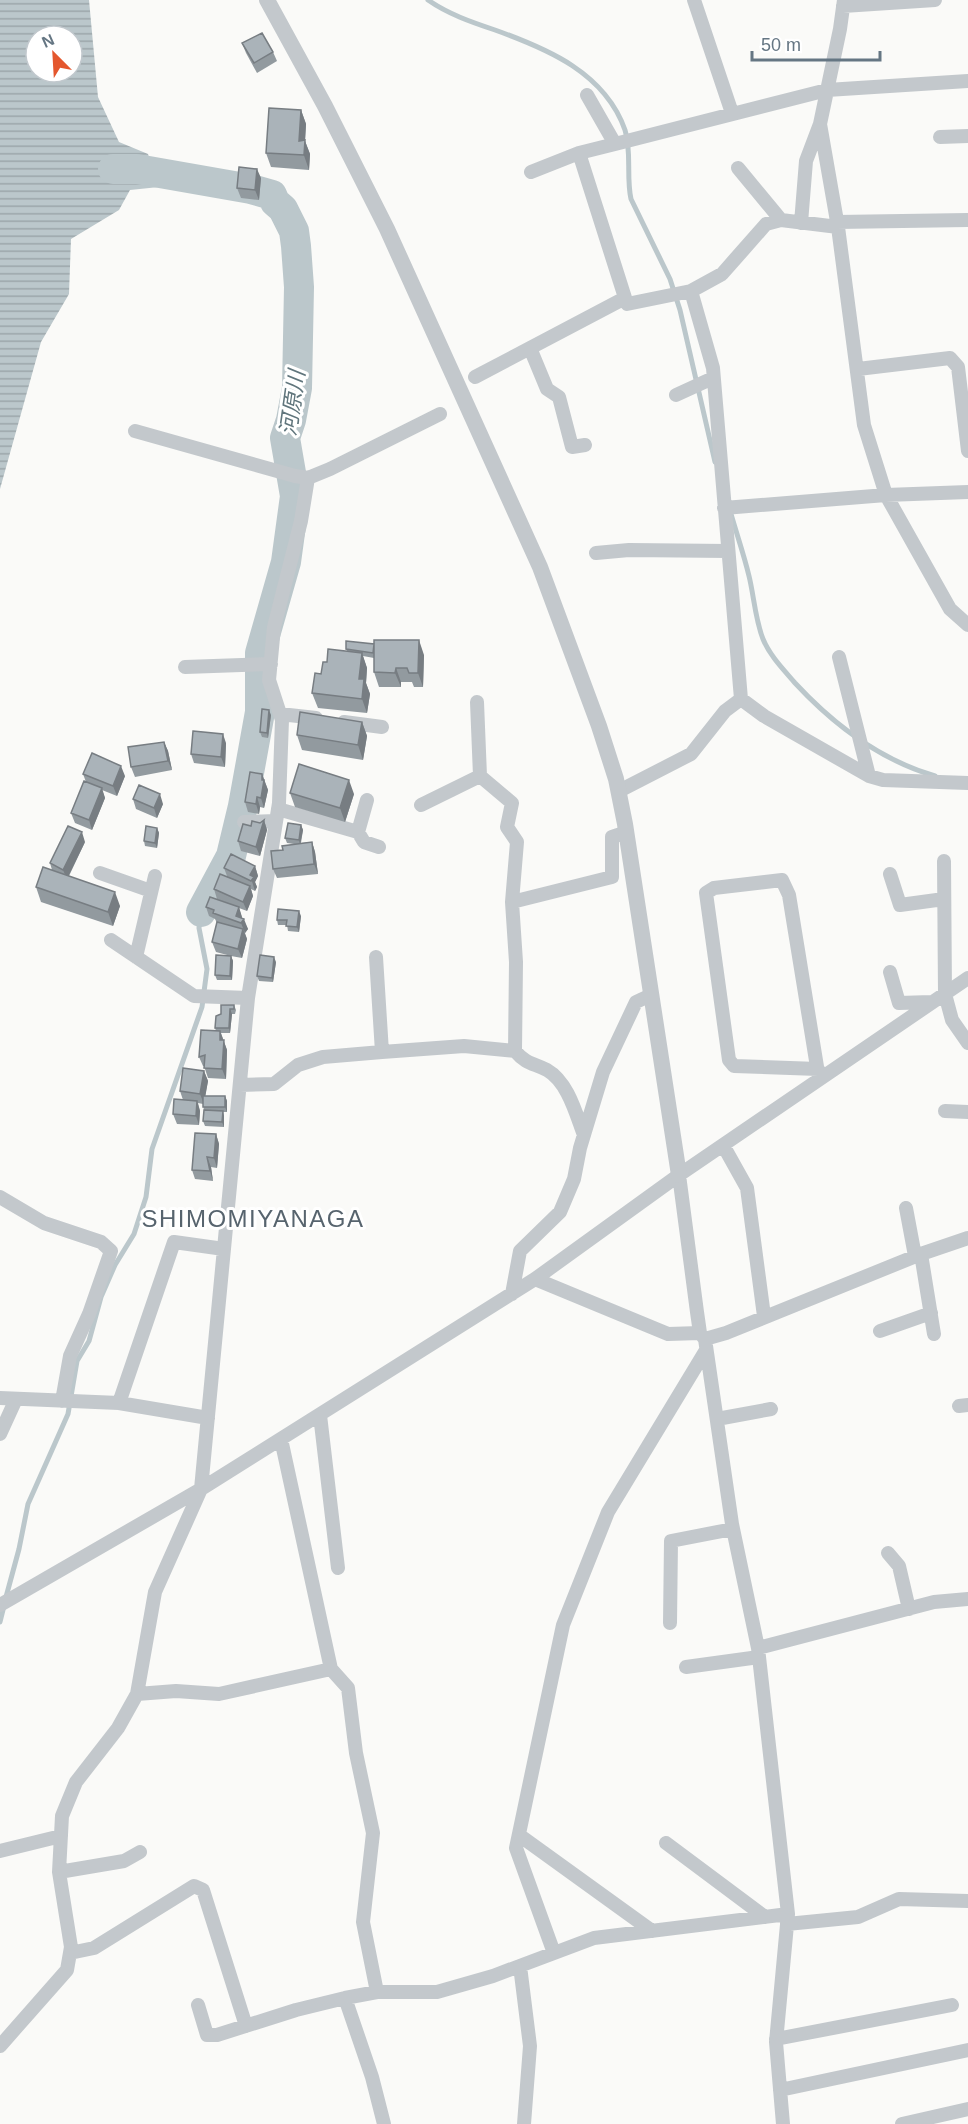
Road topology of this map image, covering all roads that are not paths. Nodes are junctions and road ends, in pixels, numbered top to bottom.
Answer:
1 (267, 0) edge
2 (694, 0) edge
3 (935, 0) edge
4 (844, 3) edge
5 (968, 81) edge
6 (827, 90) junction
7 (587, 95) dead end
8 (732, 113) junction
9 (820, 124) junction
10 (968, 136) edge
11 (940, 137) dead end
12 (615, 144) junction
13 (579, 153) junction
14 (738, 168) dead end
15 (531, 172) dead end
16 (781, 220) junction
17 (968, 220) edge
18 (801, 223) junction
19 (837, 225) junction
20 (691, 291) junction
21 (625, 298) junction
22 (530, 348) junction
23 (858, 369) junction
24 (475, 377) dead end
25 (713, 378) junction
26 (676, 395) dead end
27 (440, 414) dead end
28 (135, 431) dead end
29 (585, 446) dead end
30 (968, 452) edge
31 (308, 477) junction
32 (968, 492) edge
33 (886, 495) junction
34 (724, 508) junction
35 (728, 551) junction
36 (596, 553) dead end
37 (968, 625) edge
38 (839, 657) dead end
39 (271, 664) junction
40 (185, 667) dead end
41 (741, 699) junction
42 (477, 702) dead end
43 (280, 714) junction
44 (382, 727) dead end
45 (480, 776) junction
46 (870, 776) junction
47 (968, 783) edge
48 (619, 791) junction
49 (367, 800) dead end
50 (421, 805) dead end
51 (277, 815) junction
52 (244, 822) edge
53 (358, 832) junction
54 (627, 832) junction
55 (380, 847) dead end
56 (944, 861) dead end
57 (100, 873) dead end
58 (890, 874) dead end
59 (155, 876) dead end
60 (151, 891) junction
61 (944, 899) junction
62 (512, 902) junction
63 (111, 940) dead end
64 (136, 957) junction
65 (376, 957) dead end
66 (890, 972) dead end
67 (968, 978) edge
68 (945, 994) junction
69 (651, 995) junction
70 (248, 998) junction
71 (932, 1002) junction
72 (968, 1042) edge
73 (515, 1051) junction
74 (382, 1052) junction
75 (818, 1074) junction
76 (240, 1085) junction
77 (945, 1111) dead end
78 (968, 1112) edge
79 (584, 1135) junction
80 (723, 1145) junction
81 (679, 1175) junction
82 (0, 1197) edge
83 (906, 1208) dead end
84 (968, 1238) edge
85 (224, 1249) junction
86 (918, 1255) junction
87 (535, 1279) junction
88 (512, 1294) junction
89 (931, 1313) junction
90 (764, 1317) junction
91 (880, 1330) dead end
92 (934, 1334) dead end
93 (704, 1340) junction
94 (0, 1398) edge
95 (16, 1399) junction
96 (62, 1401) junction
97 (119, 1403) junction
98 (771, 1409) dead end
99 (320, 1415) junction
100 (208, 1418) junction
101 (717, 1419) junction
102 (0, 1434) edge
103 (281, 1439) junction
104 (201, 1489) junction
105 (733, 1529) junction
106 (888, 1553) dead end
107 (338, 1568) dead end
108 (968, 1599) edge
109 (0, 1605) edge
110 (909, 1609) junction
111 (670, 1623) dead end
112 (759, 1653) junction
113 (686, 1666) dead end
114 (331, 1669) junction
115 (137, 1694) junction
116 (519, 1835) junction
117 (61, 1836) junction
118 (666, 1843) dead end
119 (0, 1851) edge
120 (140, 1852) dead end
121 (58, 1872) junction
122 (968, 1901) edge
123 (765, 1917) junction
124 (788, 1919) junction
125 (652, 1931) junction
126 (70, 1953) junction
127 (554, 1953) junction
128 (520, 1966) junction
129 (377, 1992) junction
130 (345, 1998) junction
131 (198, 2005) dead end
132 (952, 2005) dead end
133 (246, 2026) junction
134 (776, 2039) junction
135 (0, 2046) edge
136 (968, 2050) edge
137 (780, 2090) junction
138 (968, 2109) edge
139 (384, 2124) edge
140 (525, 2124) edge
141 (783, 2124) edge
142 (902, 2124) edge

1 - 48 street
2 - 8 street
3 - 4 street
4 - 6 street
5 - 6 street
6 - 8 street
6 - 9 street
7 - 12 street
8 - 12 street
9 - 18 street
9 - 19 street
10 - 11 street
12 - 13 street
13 - 15 street
13 - 21 street
14 - 16 street
16 - 18 street
16 - 20 street
17 - 19 street
18 - 19 street
19 - 23 street
20 - 21 street
20 - 25 street
21 - 22 street
22 - 24 street
22 - 29 street
23 - 30 street
23 - 33 street
25 - 26 street
25 - 34 street
27 - 31 street
28 - 31 street
31 - 39 street
32 - 33 street
33 - 34 street
33 - 37 street
34 - 35 street
35 - 36 street
35 - 41 street
38 - 46 street
39 - 40 street
39 - 43 street
41 - 46 street
41 - 48 street
42 - 45 street
43 - 44 street
43 - 51 street
45 - 50 street
45 - 62 street
46 - 47 street
48 - 54 street
49 - 53 street
51 - 52 street
51 - 53 street
51 - 70 street
53 - 55 street
54 - 62 street
54 - 69 street
56 - 61 street
57 - 60 street
58 - 61 street
59 - 60 street
60 - 64 street
61 - 68 street
62 - 73 street
63 - 64 street
64 - 70 street
65 - 74 street
66 - 71 street
67 - 68 street
68 - 71 street
68 - 72 street
69 - 79 street
69 - 81 street
70 - 76 street
71 - 75 street
73 - 74 street
73 - 79 street
74 - 76 street
75 - 75 street
75 - 80 street
76 - 85 street
77 - 78 street
79 - 88 street
80 - 81 street
80 - 90 street
81 - 87 street
81 - 93 street
82 - 96 street
83 - 86 street
84 - 86 street
85 - 97 street
85 - 100 street
86 - 89 street
86 - 90 street
87 - 88 street
87 - 93 street
88 - 99 street
89 - 91 street
89 - 92 street
90 - 93 street
93 - 101 street
93 - 116 street
94 - 95 street
95 - 96 street
95 - 102 street
96 - 97 street
97 - 100 street
98 - 101 street
99 - 103 street
99 - 107 street
100 - 104 street
101 - 105 street
103 - 104 street
103 - 114 street
104 - 109 street
104 - 115 street
105 - 111 street
105 - 112 street
106 - 110 street
108 - 110 street
110 - 112 street
112 - 113 street
112 - 124 street
114 - 115 street
114 - 129 street
115 - 117 street
116 - 125 street
116 - 127 street
117 - 119 street
117 - 121 street
118 - 123 street
120 - 121 street
121 - 126 street
122 - 124 street
123 - 124 street
123 - 125 street
124 - 134 street
125 - 127 street
126 - 133 street
126 - 135 street
127 - 128 street
128 - 129 street
128 - 140 street
129 - 130 street
130 - 133 street
130 - 139 street
131 - 133 street
132 - 134 street
134 - 137 street
136 - 137 street
137 - 141 street
138 - 142 street

